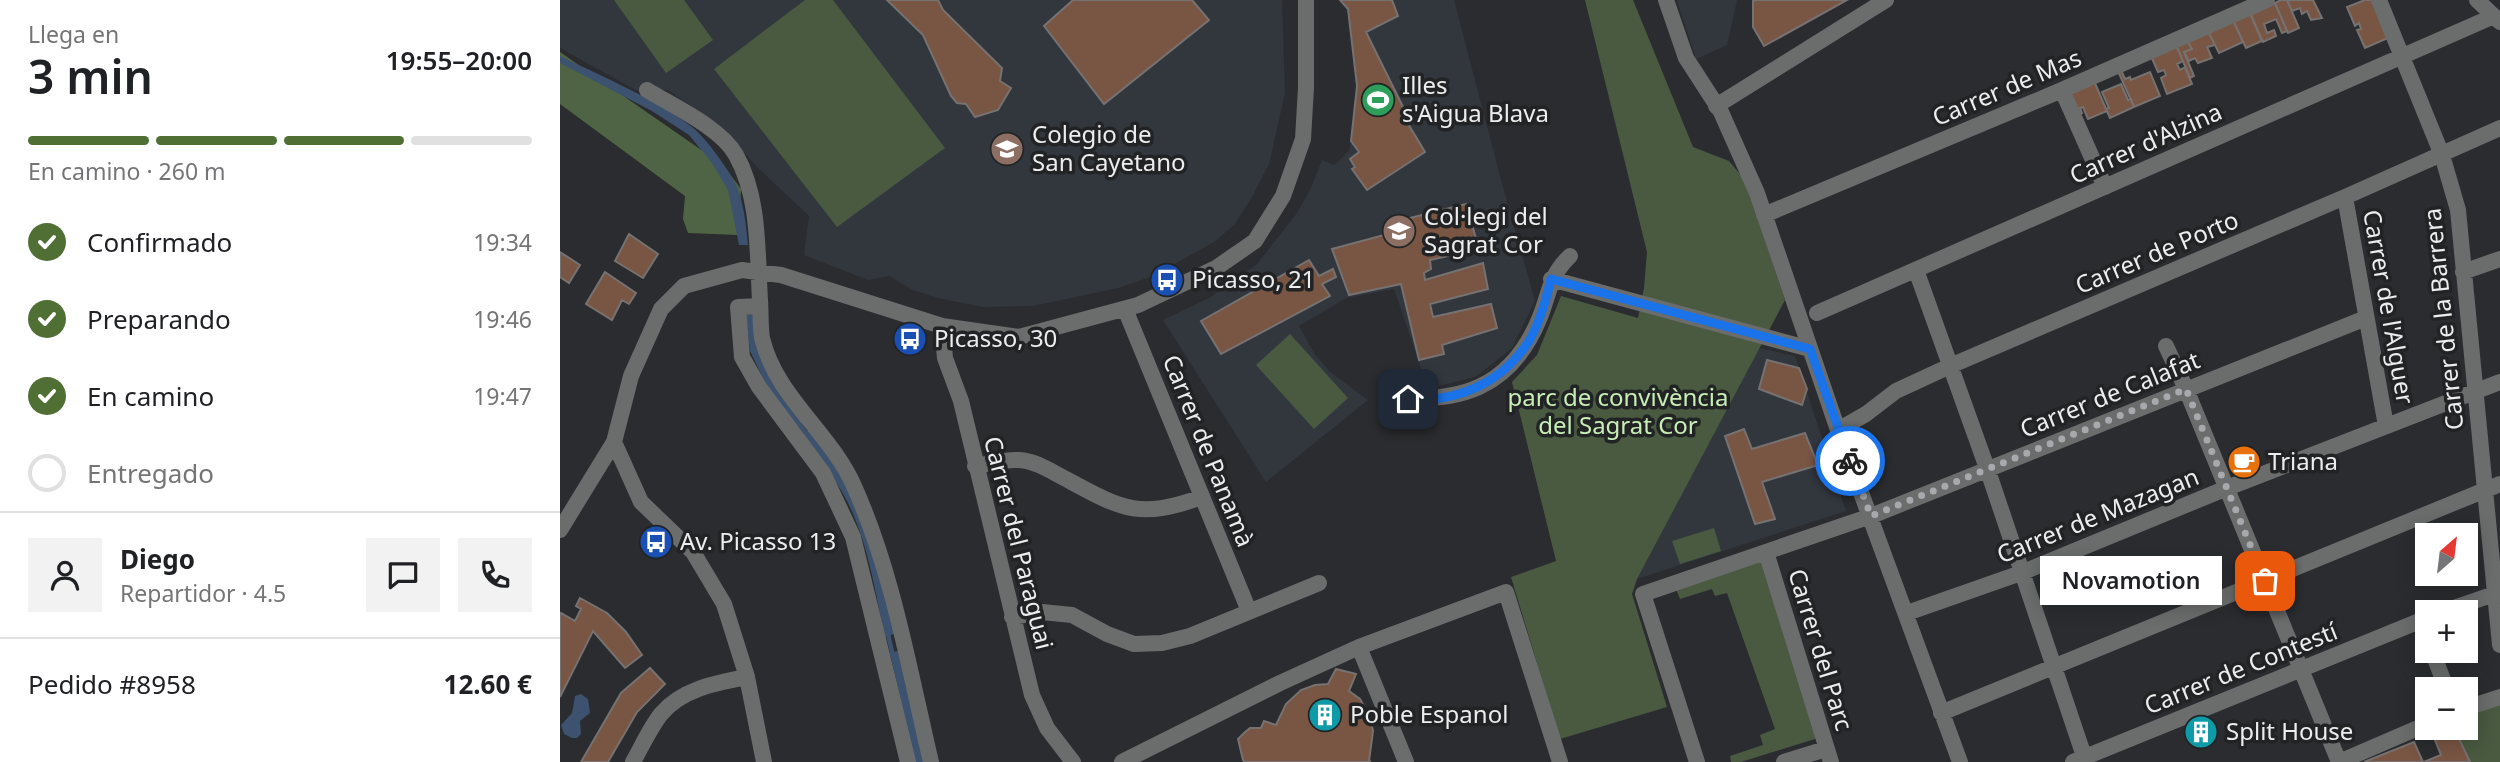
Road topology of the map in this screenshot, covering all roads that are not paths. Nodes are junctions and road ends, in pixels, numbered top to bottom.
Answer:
1 (1306, 0) edge
2 (1666, 0) edge
3 (1886, 0) edge
4 (2267, 0) edge
5 (2379, 0) edge
6 (2477, 0) edge
7 (2497, 19) edge
8 (2402, 57) junction
9 (647, 90) dead end
10 (2062, 90) junction
11 (1716, 106) junction
12 (2500, 128) edge
13 (2442, 155) junction
14 (2105, 187) junction
15 (2345, 197) junction
16 (1764, 215) junction
17 (1570, 256) dead end
18 (2500, 260) edge
19 (1916, 270) junction
20 (2463, 271) junction
21 (1551, 279) junction
22 (760, 306) junction
23 (1125, 309) junction
24 (1817, 313) dead end
25 (2366, 318) junction
26 (942, 326) junction
27 (2166, 346) dead end
28 (1810, 349) junction
29 (1950, 366) junction
30 (2500, 382) edge
31 (2186, 389) junction
32 (2474, 392) junction
33 (1387, 397) dead end
34 (2386, 426) junction
35 (1839, 430) junction
36 (614, 442) junction
37 (975, 466) junction
38 (1987, 468) junction
39 (2493, 487) edge
40 (2227, 488) junction
41 (1202, 498) junction
42 (1871, 516) junction
43 (560, 530) edge
44 (1766, 552) junction
45 (2021, 573) junction
46 (2265, 581) junction
47 (1319, 583) dead end
48 (2498, 593) edge
49 (2477, 600) edge
50 (1249, 611) junction
51 (1908, 613) junction
52 (1012, 617) junction
53 (2415, 622) edge
54 (891, 645) junction
55 (2500, 645) edge
56 (1359, 647) junction
57 (2054, 669) junction
58 (2301, 669) junction
59 (747, 677) junction
60 (2500, 696) edge
61 (2478, 704) edge
62 (1941, 713) junction
63 (2415, 729) edge
64 (1829, 755) edge
65 (2081, 760) edge
66 (633, 762) edge
67 (764, 762) edge
68 (908, 762) edge
69 (930, 762) edge
70 (1073, 762) edge
71 (1122, 762) edge
72 (1406, 762) edge
73 (1560, 762) edge
74 (1697, 762) edge
75 (1784, 762) edge
76 (1960, 762) edge
77 (2339, 762) edge

1 - 23 street
2 - 11 street
3 - 11 street
4 - 10 street, Carrer de Mas
5 - 8 street, Carrer de la Barrera
6 - 7 street
7 - 8 street, Carrer d'Alzina
8 - 13 street, Carrer de la Barrera
8 - 14 street, Carrer d'Alzina
9 - 22 street
10 - 14 street
10 - 16 street, Carrer de Mas
11 - 16 street
12 - 13 street, Carrer de Porto
13 - 15 street, Carrer de Porto
13 - 20 street, Carrer de la Barrera
14 - 19 street, Carrer d'Alzina
15 - 25 street, Carrer de l'Alguer
15 - 29 street, Carrer de Porto
16 - 28 street
17 - 21 street
18 - 20 street
19 - 24 street, Carrer d'Alzina
19 - 29 street
20 - 32 street, Carrer de la Barrera
21 - 28 street
21 - 33 street
22 - 54 street
22 - 54 street
23 - 26 street
23 - 41 street, Carrer de Panamà
25 - 31 street, Carrer de Calafat
25 - 34 street, Carrer de l'Alguer
26 - 36 street
26 - 37 street, Carrer del Paraguai
27 - 31 street
28 - 35 street
29 - 35 street, Carrer de Porto
29 - 38 street
30 - 32 street, Carrer de Mazagan
31 - 38 street, Carrer de Calafat
31 - 40 street
32 - 34 street, Carrer de Mazagan
32 - 39 street, Carrer de la Barrera
34 - 40 street, Carrer de Mazagan
35 - 42 street
36 - 43 street
36 - 59 street
37 - 41 street
37 - 52 street, Carrer del Paraguai
38 - 42 street, Carrer de Calafat
38 - 45 street
39 - 46 street
39 - 48 street, Carrer de la Barrera
40 - 45 street, Carrer de Mazagan
40 - 46 street
41 - 50 street, Carrer de Panamà
42 - 44 street, Carrer de Calafat
42 - 51 street
44 - 64 street, Carrer del Parc
44 - 74 street, Carrer de Calafat
45 - 51 street, Carrer de Mazagan
45 - 57 street
46 - 57 street
46 - 58 street
47 - 50 street
48 - 49 street
48 - 55 street, Carrer de la Barrera
50 - 52 street
51 - 62 street
52 - 70 street, Carrer del Paraguai
53 - 58 street, Carrer de Contestí
54 - 68 street
54 - 69 street
56 - 71 street
56 - 72 street
56 - 73 street
57 - 62 street
57 - 65 street
58 - 65 street, Carrer de Contestí
58 - 77 street
59 - 66 street
59 - 67 street
60 - 61 street
62 - 76 street
63 - 77 street
64 - 75 street

